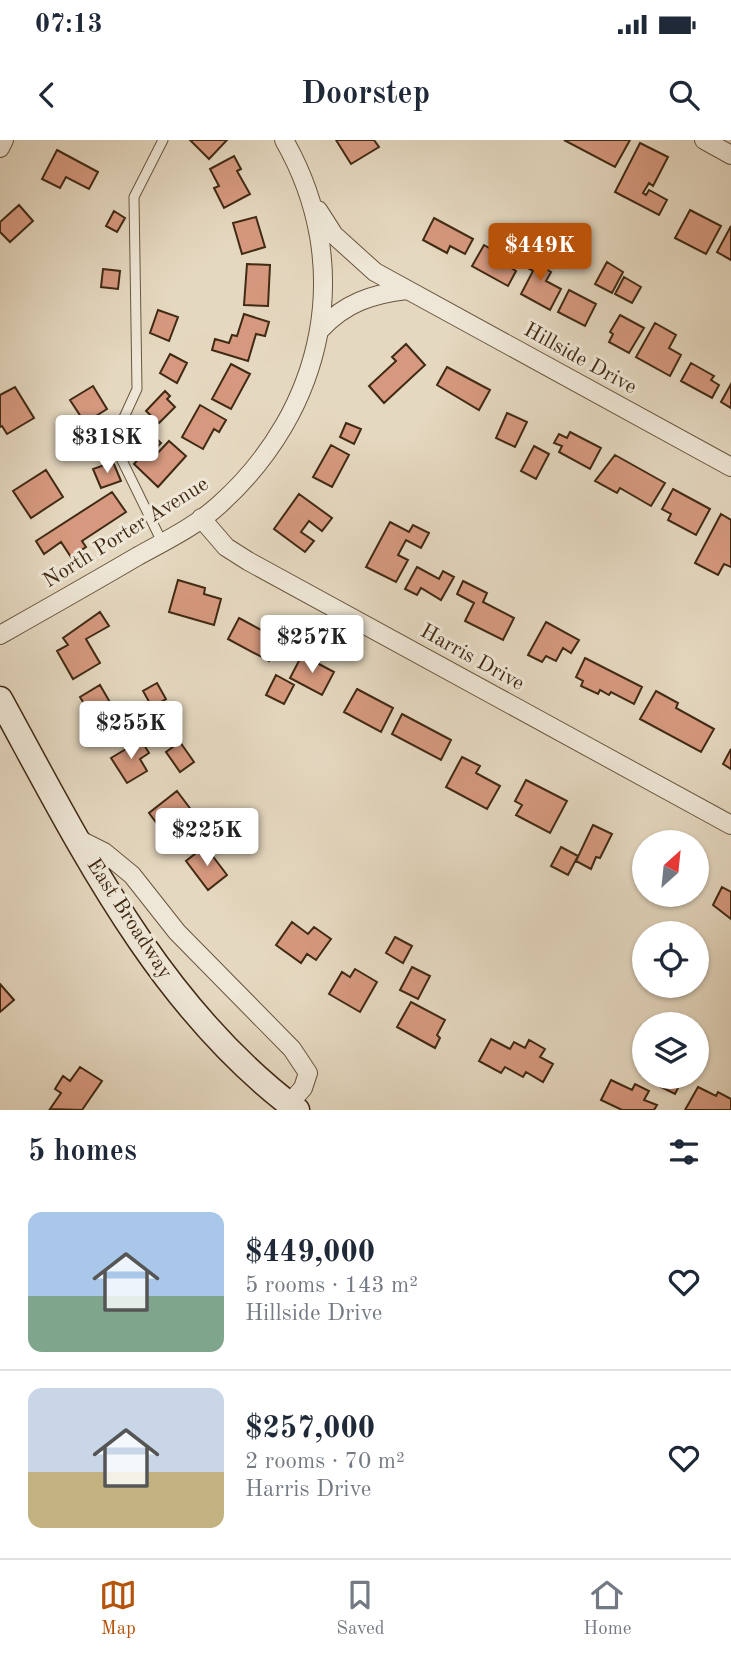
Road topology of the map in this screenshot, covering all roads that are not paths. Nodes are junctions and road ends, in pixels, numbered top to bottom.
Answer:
1 (4, 140) edge
2 (163, 140) edge
3 (284, 140) edge
4 (705, 140) edge
5 (0, 148) edge
6 (731, 155) edge
7 (312, 201) junction
8 (407, 290) junction
9 (321, 329) junction
10 (731, 467) edge
11 (201, 518) junction
12 (162, 542) junction
13 (0, 635) edge
14 (0, 699) edge
15 (731, 825) edge
16 (76, 838) junction
17 (293, 1107) edge

1 - 5 street
2 - 12 lane
3 - 7 street, North Porter Avenue
4 - 6 street
7 - 8 street, Hillside Drive
7 - 9 street, North Porter Avenue
8 - 9 street
8 - 10 street, Hillside Drive
9 - 11 street, North Porter Avenue
11 - 12 street, North Porter Avenue
11 - 15 street, Harris Drive
12 - 13 street, North Porter Avenue
14 - 16 main road, East Broadway
16 - 17 main road, East Broadway
16 - 17 street

